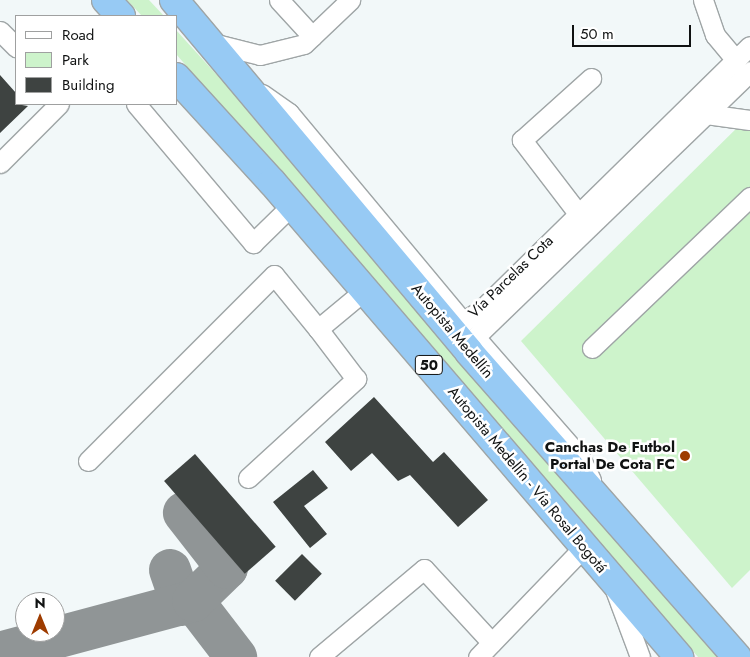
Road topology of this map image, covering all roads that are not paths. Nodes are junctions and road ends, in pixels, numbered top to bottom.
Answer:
1 (106, 0) edge
2 (174, 0) edge
3 (279, 0) edge
4 (350, 0) edge
5 (703, 0) edge
6 (120, 15) edge
7 (0, 32) edge
8 (312, 36) junction
9 (212, 43) junction
10 (15, 46) edge
11 (750, 46) edge
12 (743, 65) edge
13 (591, 78) dead end
14 (178, 79) edge
15 (244, 82) junction
16 (58, 105) edge
17 (137, 105) edge
18 (706, 114) junction
19 (750, 120) edge
20 (0, 163) edge
21 (750, 197) edge
22 (292, 204) junction
23 (578, 212) junction
24 (365, 290) junction
25 (463, 322) junction
26 (318, 329) junction
27 (476, 337) junction
28 (592, 348) dead end
29 (88, 461) dead end
30 (248, 478) dead end
31 (594, 495) junction
32 (584, 548) junction
33 (611, 579) junction
34 (492, 643) junction
35 (319, 657) edge
36 (478, 657) edge
37 (640, 657) edge
38 (679, 657) edge
39 (737, 657) edge

1 - 6 highway
2 - 9 highway, Autopista Medellín / 50
3 - 8 street
4 - 8 street
5 - 12 street
7 - 10 street
8 - 9 street
9 - 15 highway, Autopista Medellín / 50
11 - 12 street, Vía Parcelas Cota
12 - 18 street, Vía Parcelas Cota
12 - 23 street, Vía Parcelas Cota
13 - 23 street
14 - 22 highway, Autopista Medellín - Vía Rosal Bogotá / 50
15 - 25 street, Vía Parcelas Cota
15 - 31 highway, Autopista Medellín / 50
16 - 20 street
17 - 22 street
18 - 19 street
18 - 27 street, Vía Parcelas Cota
21 - 28 street
22 - 24 highway, Autopista Medellín - Vía Rosal Bogotá / 50
23 - 25 street, Vía Parcelas Cota
24 - 26 street
24 - 32 highway, Autopista Medellín - Vía Rosal Bogotá / 50
25 - 27 street
26 - 29 street
26 - 30 street
27 - 31 street, Vía Parcelas Cota
31 - 39 highway, Autopista Medellín / 50
32 - 33 highway, Autopista Medellín - Vía Rosal Bogotá / 50
32 - 34 street
33 - 37 street
33 - 38 highway, Autopista Medellín - Vía Rosal Bogotá / 50
34 - 35 street
34 - 36 street

